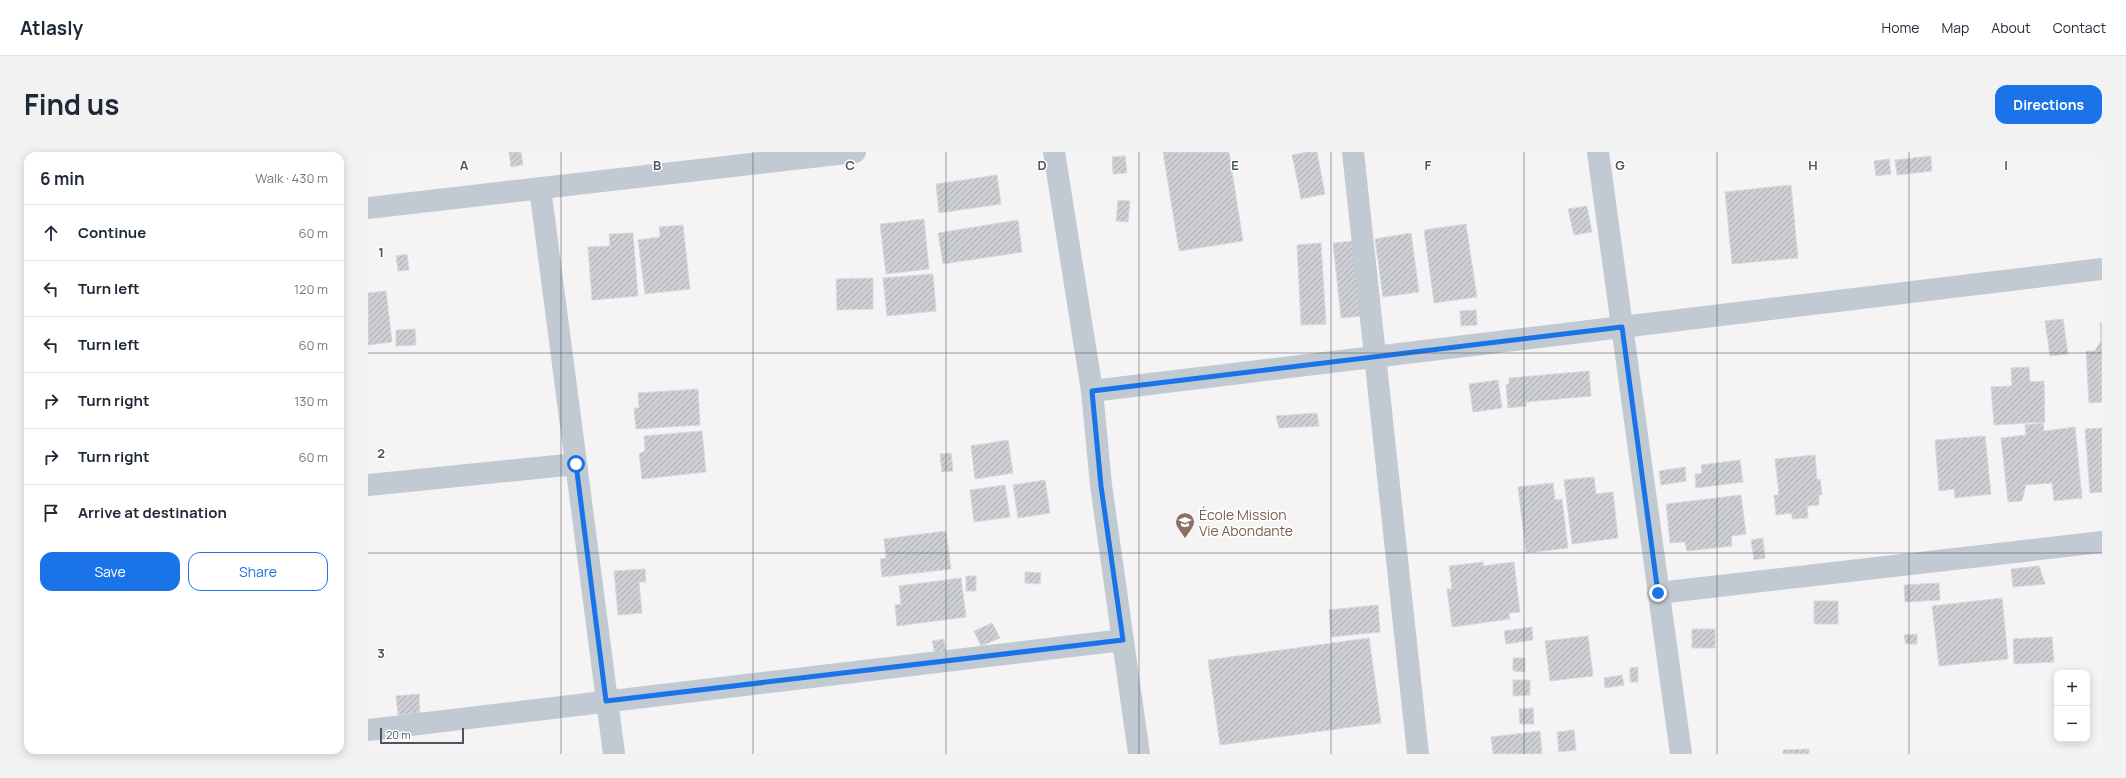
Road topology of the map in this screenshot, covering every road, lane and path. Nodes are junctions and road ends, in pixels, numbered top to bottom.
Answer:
1 (855, 152) edge
2 (1054, 152) edge
3 (1353, 152) edge
4 (1598, 152) edge
5 (540, 188) junction
6 (368, 208) edge
7 (2102, 269) edge
8 (1622, 327) junction
9 (1375, 357) junction
10 (1092, 391) junction
11 (576, 464) junction
12 (368, 485) edge
13 (2102, 542) edge
14 (1658, 593) junction
15 (1123, 640) junction
16 (606, 701) junction
17 (368, 730) edge
18 (614, 754) edge
19 (1139, 754) edge
20 (1418, 754) edge
21 (1681, 754) edge

1 - 5 street
2 - 10 street
3 - 9 street
4 - 8 street
5 - 6 street
5 - 11 street
7 - 8 street
8 - 9 street
8 - 14 street
9 - 10 street
9 - 20 street
10 - 15 street
11 - 12 street
11 - 16 street
13 - 14 street
14 - 21 street
15 - 16 street
15 - 19 street
16 - 17 street
16 - 18 street

